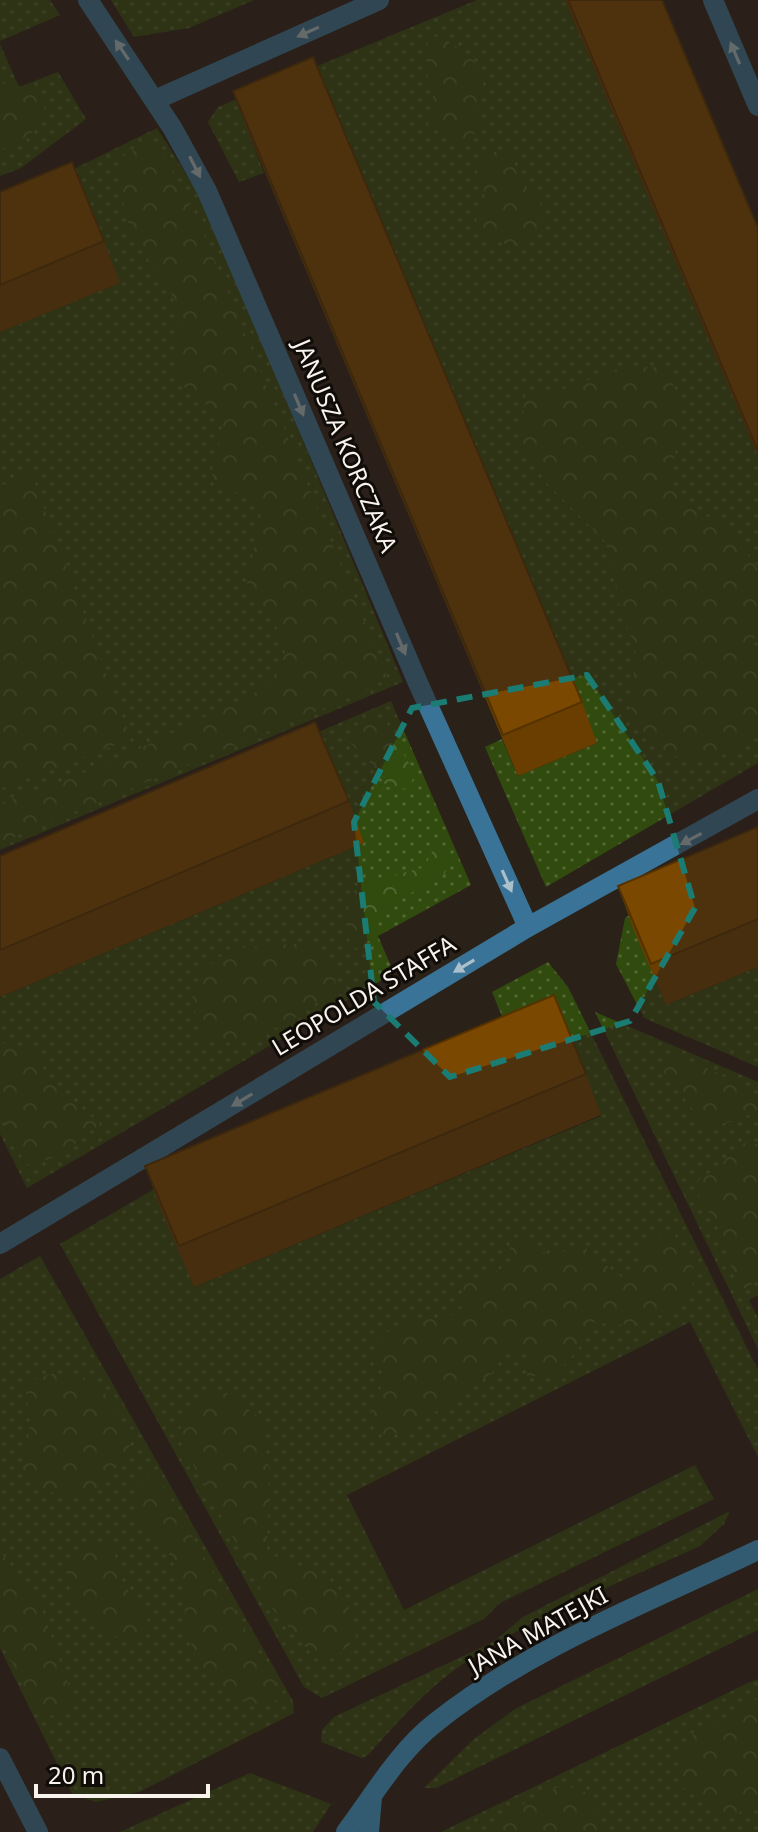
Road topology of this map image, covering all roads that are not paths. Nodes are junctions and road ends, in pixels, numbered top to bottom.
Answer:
1 (88, 0) edge
2 (379, 0) edge
3 (713, 0) edge
4 (155, 100) junction
5 (758, 106) edge
6 (758, 799) edge
7 (528, 927) junction
8 (0, 1244) edge
9 (758, 1550) edge
10 (0, 1758) edge
11 (372, 1797) junction
12 (38, 1832) edge
13 (346, 1832) edge
14 (369, 1832) edge

4 -> 1 street, JANUSZA KORCZAKA
2 -> 4 street
5 -> 3 street
4 -> 7 street, JANUSZA KORCZAKA
6 -> 7 street, LEOPOLDA STAFFA
7 -> 8 street, LEOPOLDA STAFFA
9 - 11 street, JANA MATEJKI
10 - 12 street
11 - 13 street, JANA MATEJKI
11 - 14 street

